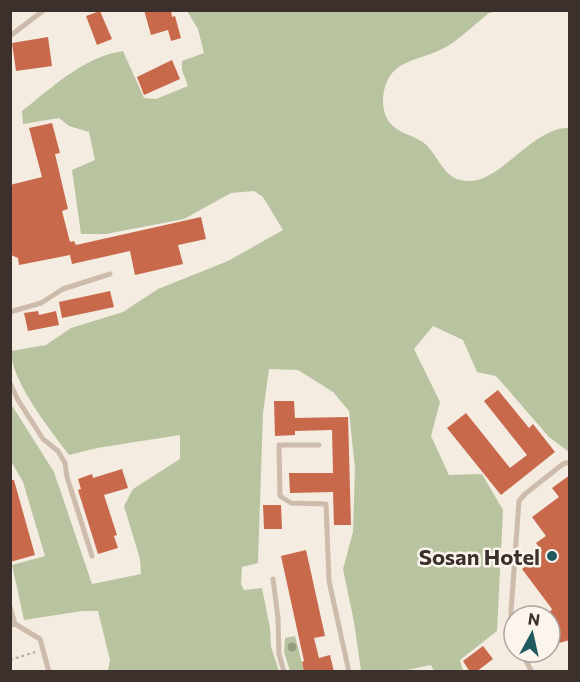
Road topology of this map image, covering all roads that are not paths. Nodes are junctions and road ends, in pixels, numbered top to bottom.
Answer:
1 (44, 10) edge
2 (10, 36) edge
3 (110, 274) dead end
4 (10, 312) edge
5 (10, 383) edge
6 (319, 445) dead end
7 (570, 462) edge
8 (92, 556) dead end
9 (273, 579) dead end
10 (512, 604) edge
11 (10, 607) edge
12 (13, 625) edge
13 (49, 672) edge
14 (284, 672) edge
15 (349, 672) edge

1 - 2 lane
3 - 4 lane
5 - 8 lane
6 - 15 lane
7 - 10 lane
9 - 14 lane
11 - 12 lane
12 - 13 lane

